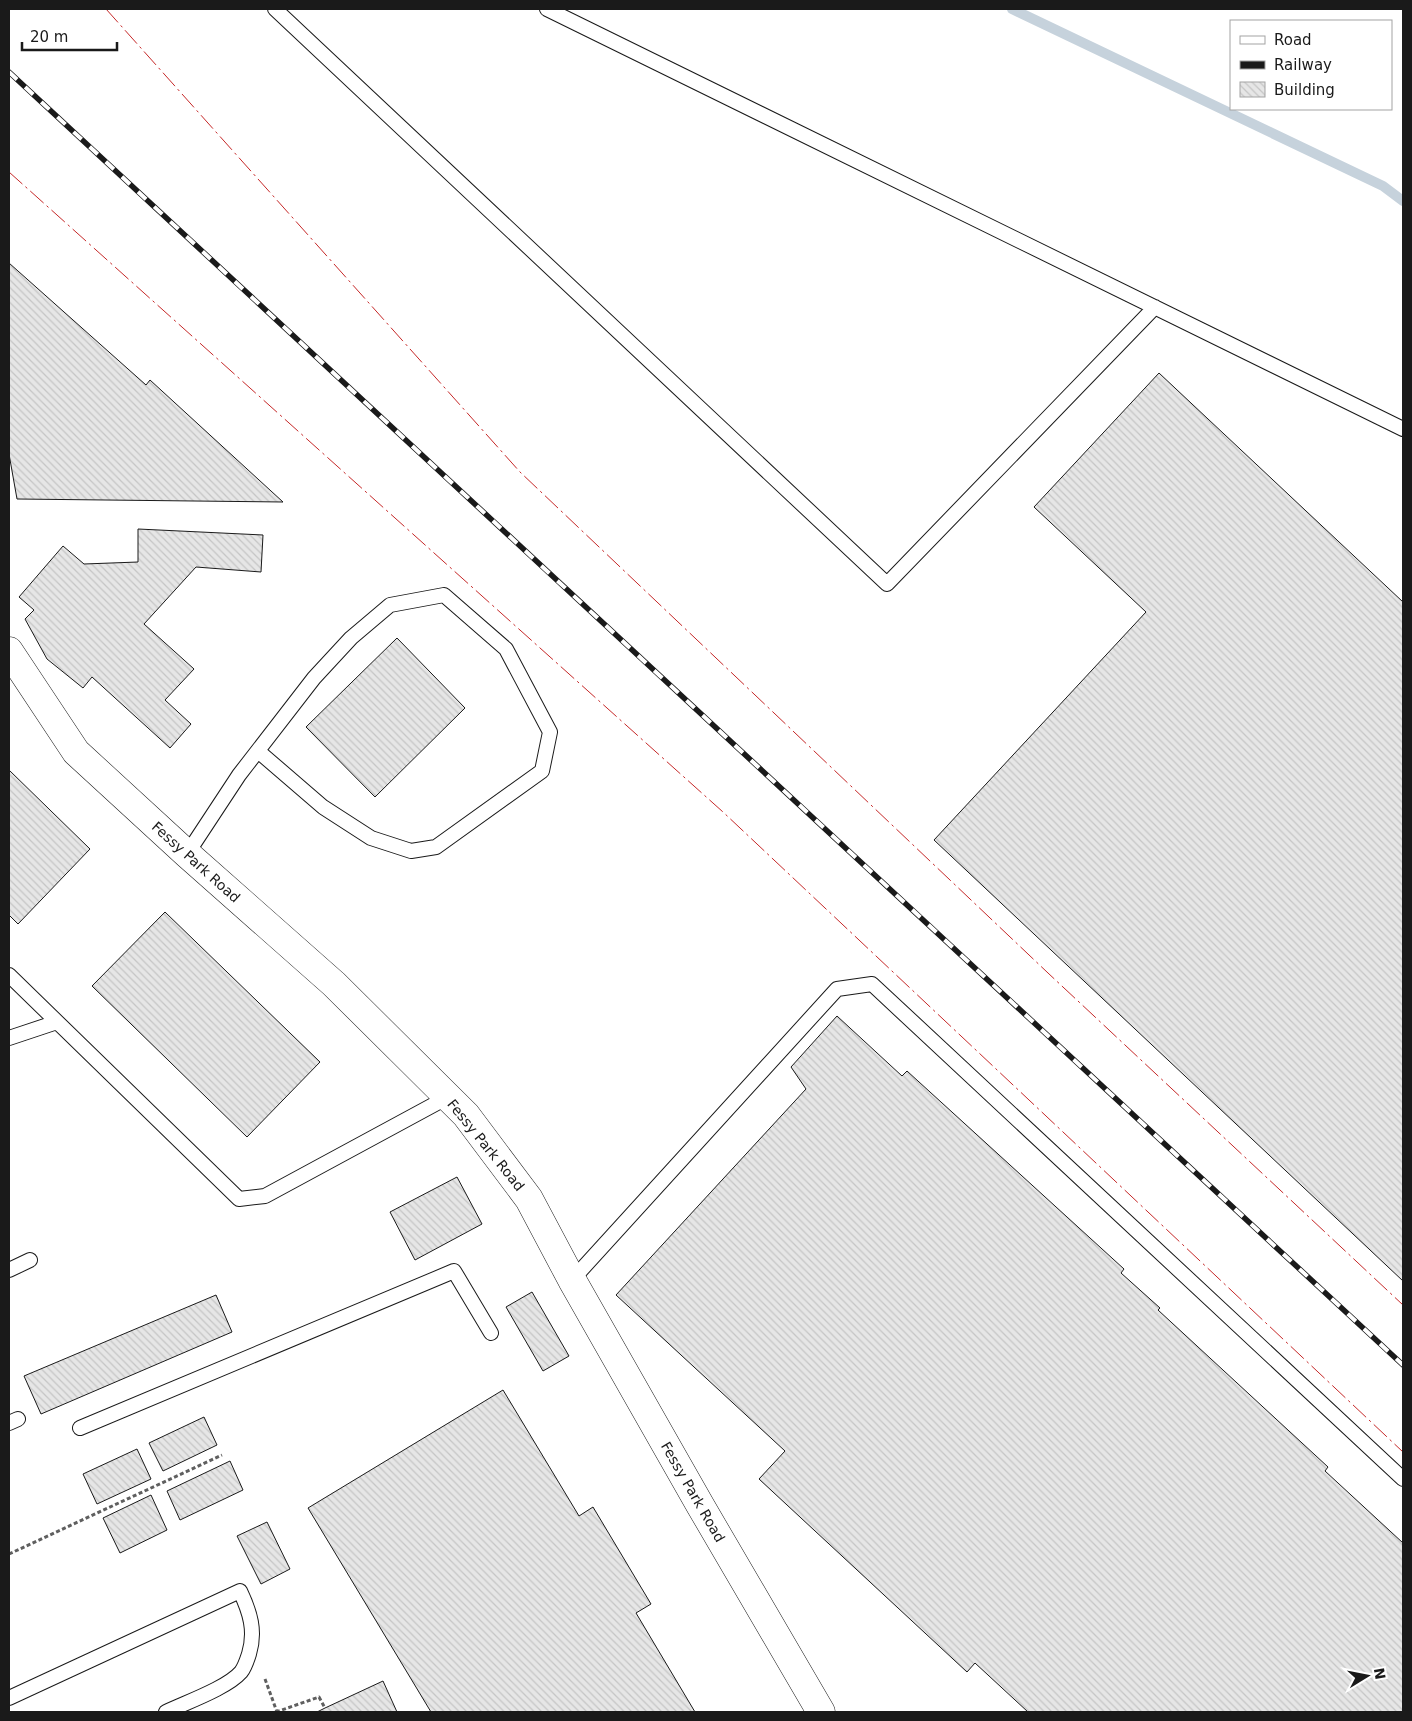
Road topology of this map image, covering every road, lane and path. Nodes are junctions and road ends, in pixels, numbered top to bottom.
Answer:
1 (274, 9) edge
2 (546, 9) edge
3 (1155, 307) junction
4 (1403, 429) edge
5 (9, 651) edge
6 (258, 751) junction
7 (187, 854) junction
8 (9, 975) edge
9 (57, 1022) junction
10 (9, 1038) edge
11 (448, 1097) junction
12 (30, 1260) dead end
13 (9, 1270) edge
14 (572, 1280) junction
15 (491, 1333) dead end
16 (80, 1428) dead end
17 (222, 1456) dead end
18 (1403, 1479) edge
19 (9, 1554) edge
20 (247, 1661) junction
21 (9, 1698) edge
22 (325, 1708) dead end
23 (166, 1712) edge
24 (276, 1712) edge
25 (821, 1712) edge

1 - 3 lane
2 - 3 lane
3 - 4 lane
5 - 7 street, Fessy Park Road
6 - 6 lane
6 - 7 lane
7 - 11 street, Fessy Park Road
8 - 9 lane
9 - 10 lane
9 - 11 lane
11 - 14 street, Fessy Park Road
12 - 13 lane
14 - 18 lane
14 - 25 street, Fessy Park Road
15 - 16 lane
17 - 19 path
20 - 21 lane
20 - 23 lane
20 - 24 path
22 - 24 path

